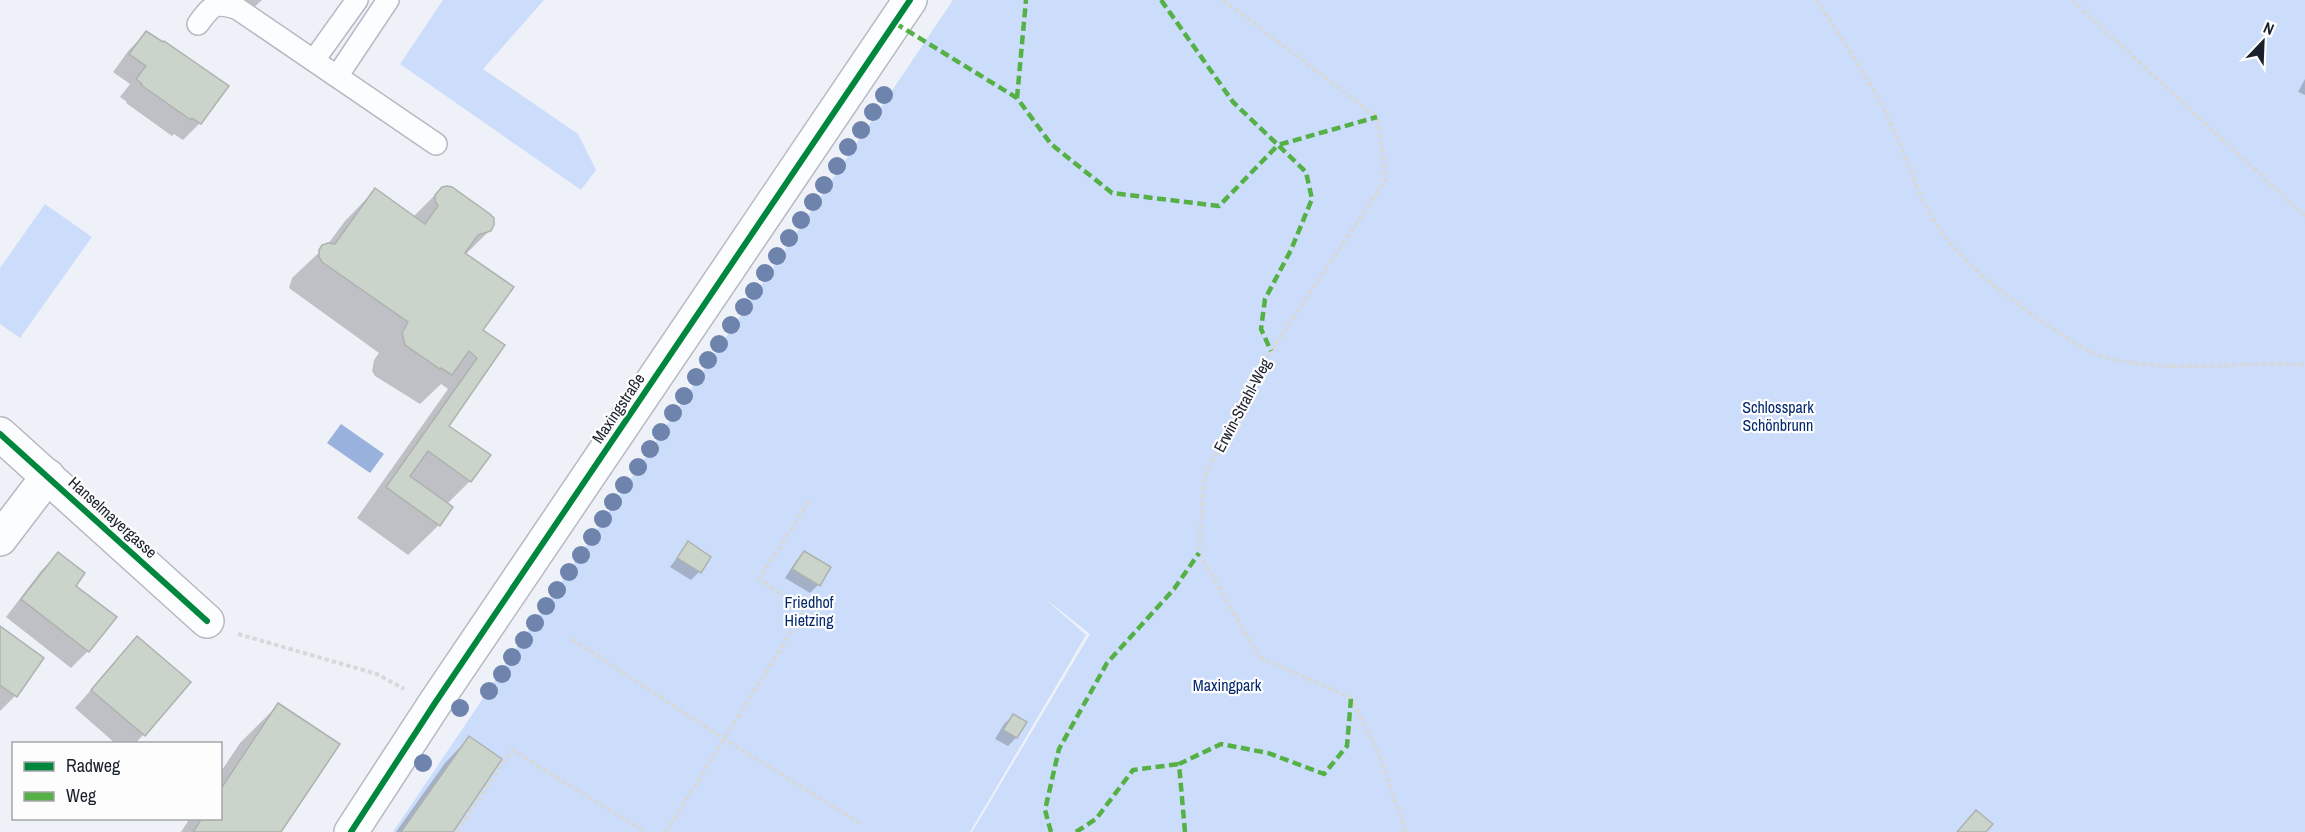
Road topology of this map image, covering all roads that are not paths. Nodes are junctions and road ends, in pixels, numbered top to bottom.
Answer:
1 (357, 0) edge
2 (388, 0) edge
3 (910, 0) edge
4 (198, 24) dead end
5 (314, 60) junction
6 (338, 75) junction
7 (436, 144) dead end
8 (0, 434) edge
9 (48, 477) junction
10 (0, 539) edge
11 (207, 621) road end
12 (351, 832) edge

1 - 5 lane
2 - 6 lane
3 - 12 street, Maxingstraße
4 - 5 lane
5 - 6 lane
6 - 7 lane
8 - 9 street, Hanselmayergasse
9 - 10 street
9 - 11 street, Hanselmayergasse

